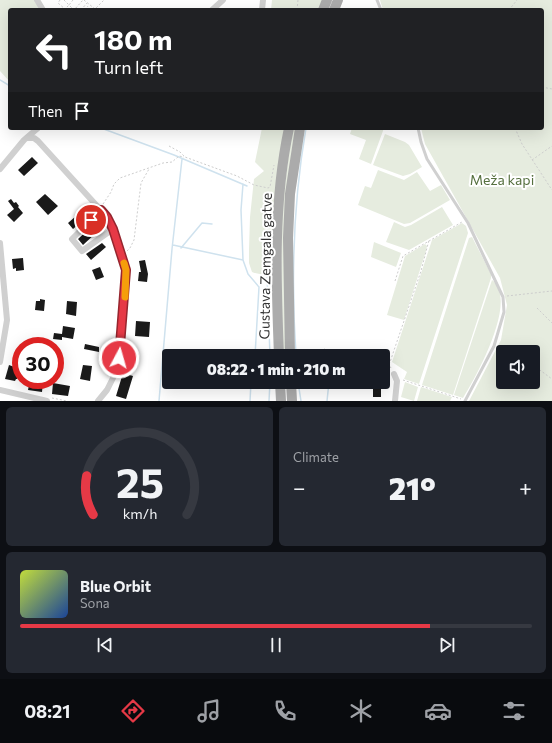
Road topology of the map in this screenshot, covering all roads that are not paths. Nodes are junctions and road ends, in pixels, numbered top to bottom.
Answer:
1 (223, 0) edge
2 (214, 8) edge
3 (36, 130) edge
4 (289, 130) edge
5 (300, 130) edge
6 (418, 130) edge
7 (28, 138) junction
8 (0, 169) edge
9 (101, 210) junction
10 (113, 229) junction
11 (0, 243) edge
12 (279, 349) edge
13 (290, 349) edge
14 (0, 362) edge
15 (395, 376) road end
16 (280, 389) edge
17 (291, 389) edge
18 (0, 390) edge
19 (47, 401) edge
20 (98, 401) edge
21 (281, 401) edge
22 (292, 401) edge
23 (395, 401) edge
24 (465, 401) edge

1 - 2 street
3 - 7 street
4 - 12 main road, Gustava Zemgala gatve
5 - 13 main road, Gustava Zemgala gatve
6 - 24 lane
7 - 8 street
7 - 9 street
9 - 10 street
9 - 10 street
10 - 20 street
11 - 14 street
15 - 23 street
16 - 21 main road
17 - 22 main road
18 - 19 street

